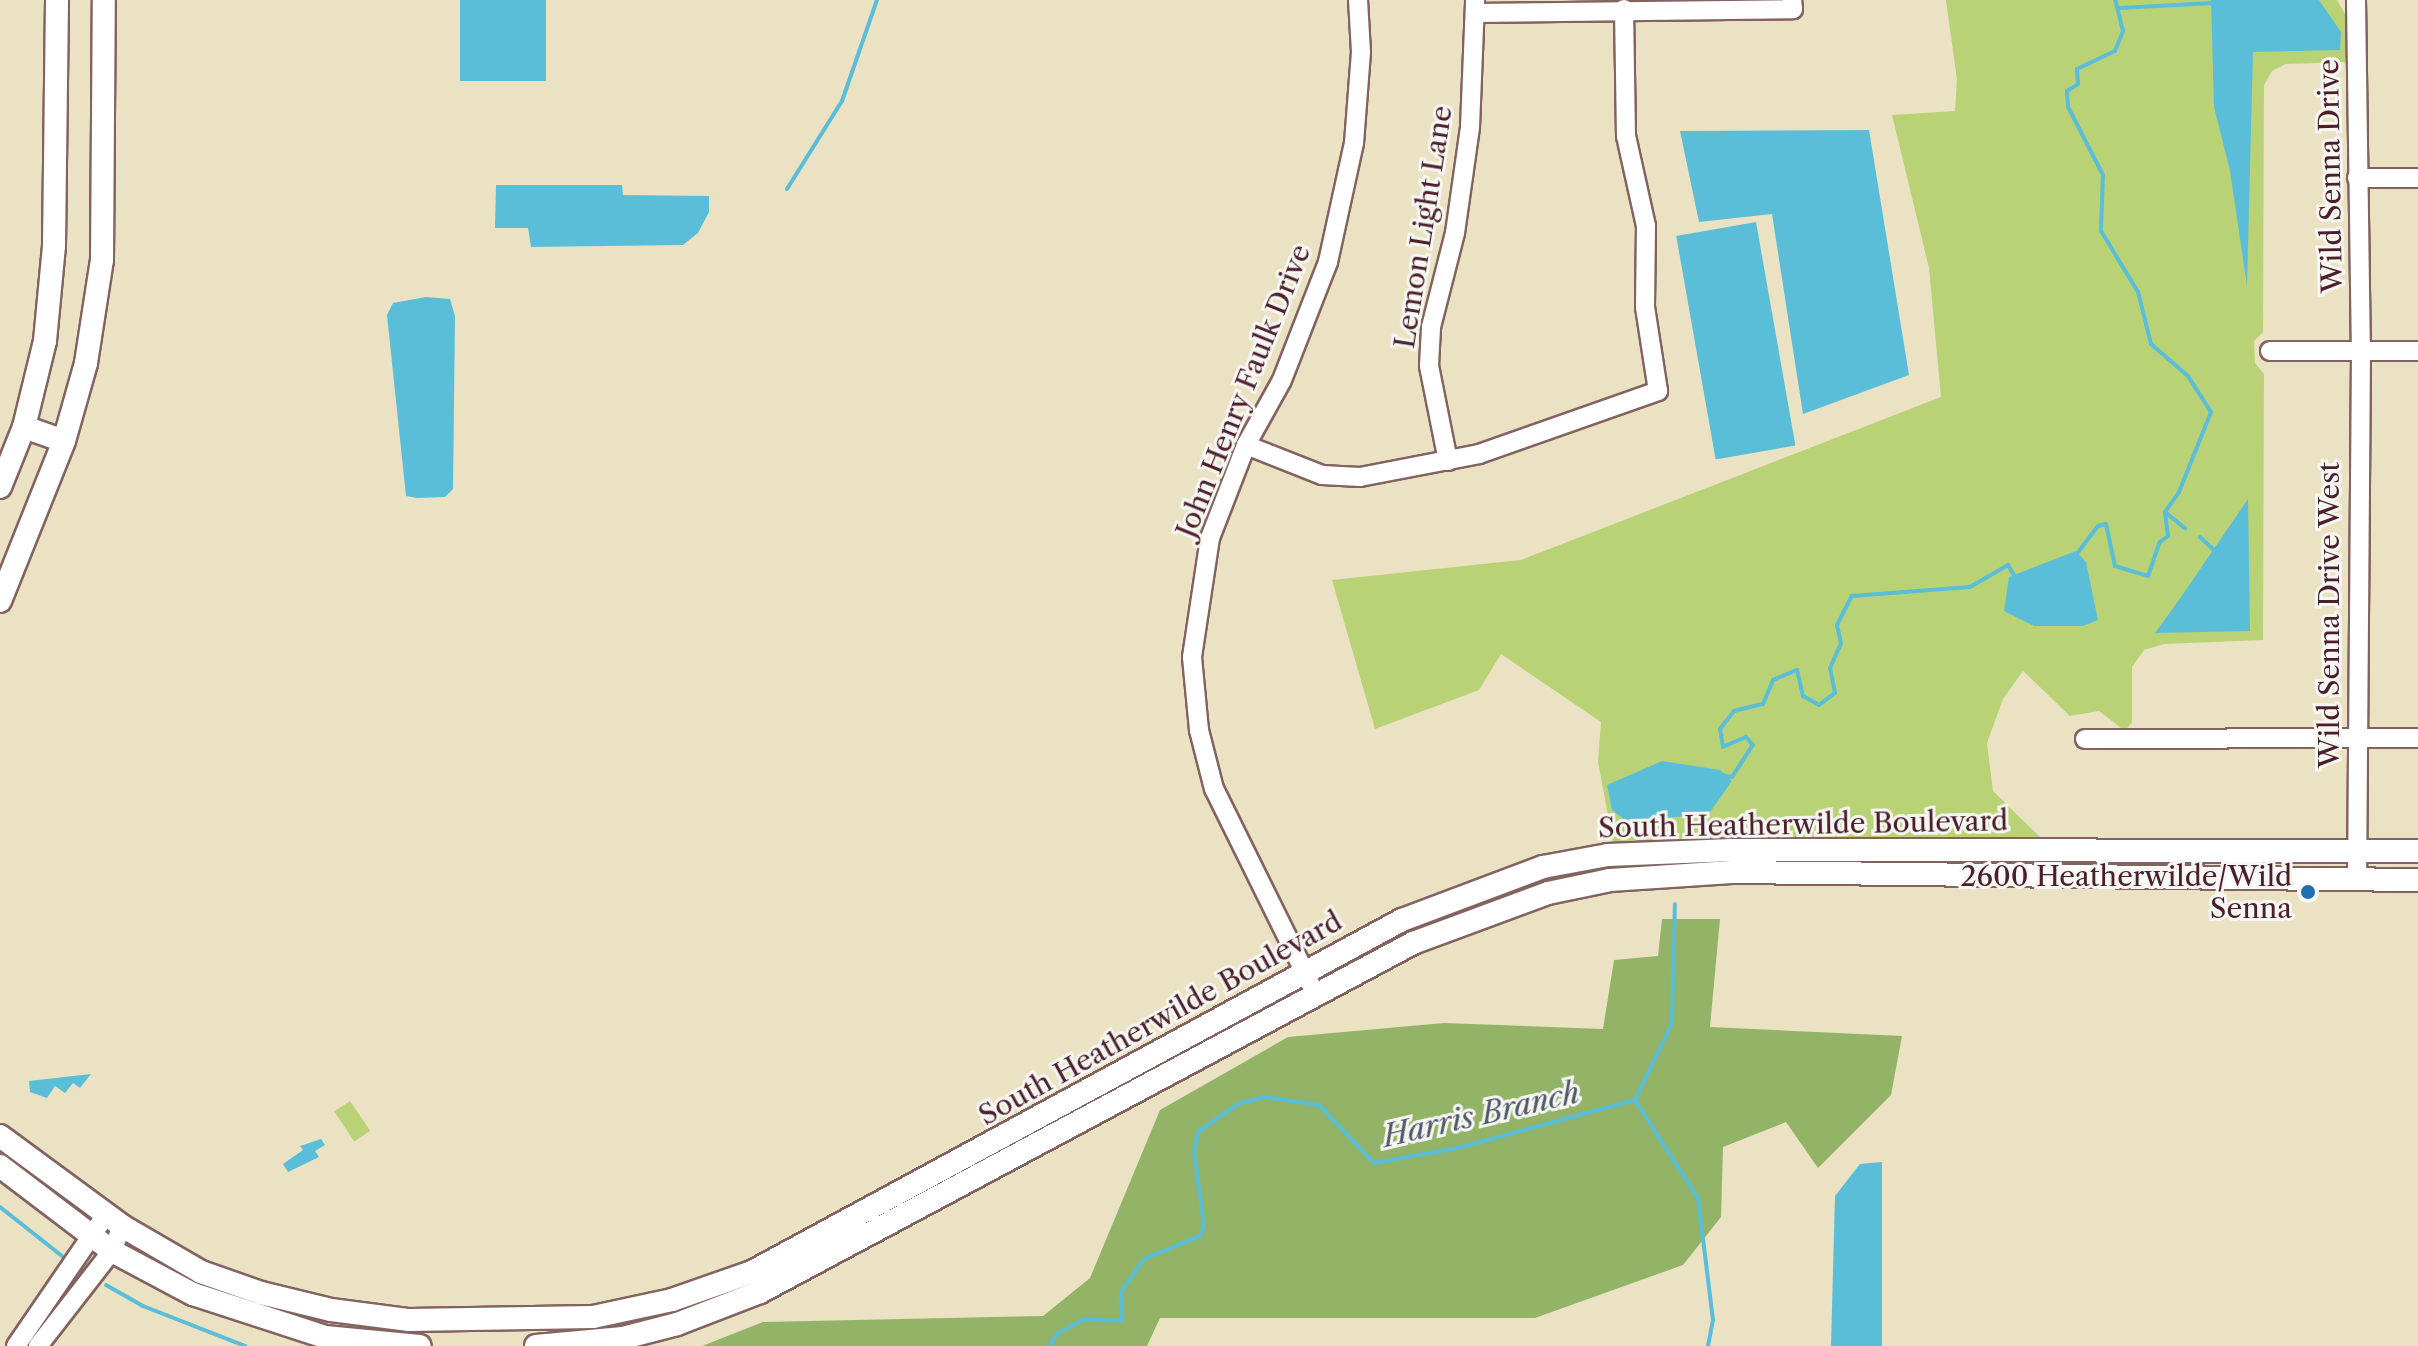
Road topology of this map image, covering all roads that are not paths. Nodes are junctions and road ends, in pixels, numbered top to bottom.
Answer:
1 (57, 0) edge
2 (104, 0) edge
3 (1358, 0) edge
4 (2356, 0) edge
5 (1793, 4) edge
6 (1476, 6) edge
7 (1624, 9) junction
8 (2357, 178) junction
9 (2418, 178) edge
10 (2270, 351) dead end
11 (2418, 351) edge
12 (2361, 352) junction
13 (24, 427) junction
14 (64, 441) junction
15 (1246, 445) junction
16 (1448, 461) junction
17 (0, 487) edge
18 (0, 601) edge
19 (2418, 738) edge
20 (2085, 739) dead end
21 (2357, 739) junction
22 (1854, 848) junction
23 (2358, 851) junction
24 (2418, 851) edge
25 (1852, 876) junction
26 (2357, 879) junction
27 (2418, 880) edge
28 (1304, 973) junction
29 (1317, 996) junction
30 (0, 1136) edge
31 (0, 1166) edge
32 (114, 1221) junction
33 (830, 1244) junction
34 (103, 1245) junction
35 (364, 1343) edge
36 (18, 1345) edge
37 (38, 1346) edge
38 (420, 1346) edge
39 (536, 1346) edge

1 - 13 main road
2 - 14 main road
3 - 15 street, John Henry Faulk Drive
4 - 8 street, Wild Senna Drive
5 - 7 street
6 - 7 street
6 - 16 street, Lemon Light Lane
7 - 16 street
8 - 9 street
8 - 12 street, Wild Senna Drive
10 - 12 street
11 - 12 street
12 - 21 street, Wild Senna Drive West
13 - 14 main road
13 - 17 main road
14 - 18 main road
15 - 16 street
15 - 28 street, John Henry Faulk Drive
19 - 21 street
20 - 21 street
21 - 23 street, Wild Senna Drive West
22 - 23 main road, South Heatherwilde Boulevard
22 - 25 main road
22 - 28 main road, South Heatherwilde Boulevard
23 - 24 main road, South Heatherwilde Boulevard
23 - 26 street, Wild Senna Drive West
25 - 26 main road, South Heatherwilde Boulevard
25 - 29 main road, South Heatherwilde Boulevard
26 - 27 main road, South Heatherwilde Boulevard
28 - 29 street, John Henry Faulk Drive
28 - 33 main road, South Heatherwilde Boulevard
29 - 33 main road, South Heatherwilde Boulevard
30 - 32 main road, South Heatherwilde Boulevard
31 - 34 main road
32 - 33 main road, South Heatherwilde Boulevard
32 - 34 street
33 - 39 main road, South Heatherwilde Boulevard
34 - 35 main road
34 - 36 street
34 - 37 street
35 - 38 main road

